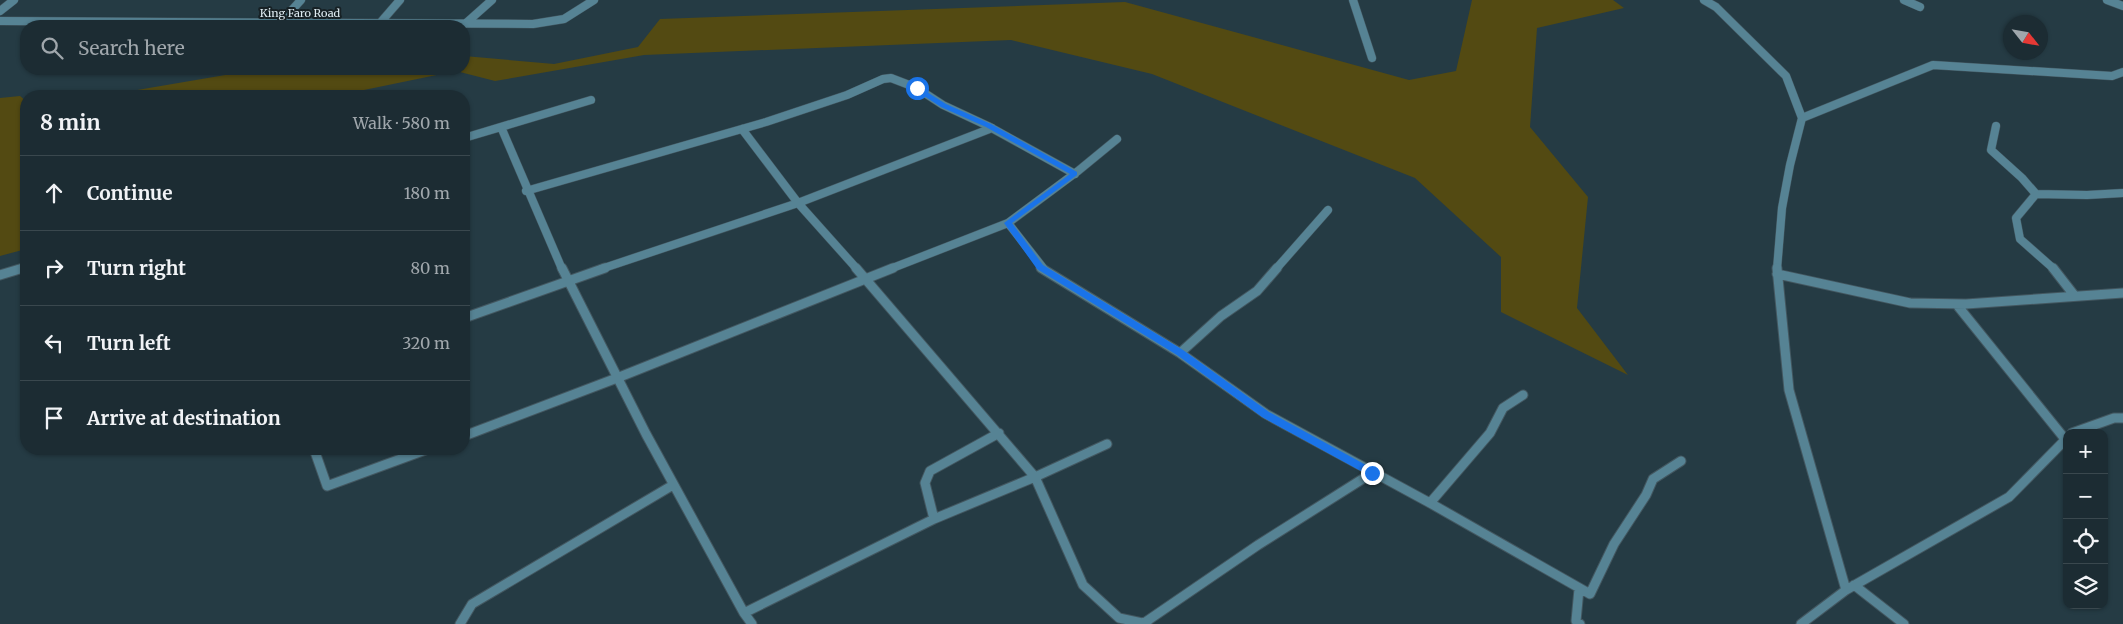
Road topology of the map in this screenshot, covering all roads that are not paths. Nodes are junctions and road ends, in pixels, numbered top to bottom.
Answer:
1 (14, 0) edge
2 (301, 0) edge
3 (400, 0) edge
4 (492, 0) edge
5 (594, 0) edge
6 (1354, 0) edge
7 (1704, 0) edge
8 (1904, 0) edge
9 (2107, 0) edge
10 (1713, 4) edge
11 (2123, 6) edge
12 (1920, 7) dead end
13 (0, 11) edge
14 (283, 20) edge
15 (383, 20) edge
16 (470, 20) edge
17 (0, 21) edge
18 (20, 21) edge
19 (470, 24) edge
20 (1372, 58) dead end
21 (2123, 72) edge
22 (591, 100) dead end
23 (1802, 118) junction
24 (1996, 126) dead end
25 (500, 127) junction
26 (742, 128) junction
27 (992, 128) junction
28 (470, 136) edge
29 (1117, 139) dead end
30 (1074, 174) junction
31 (526, 191) junction
32 (2123, 193) edge
33 (2036, 194) junction
34 (798, 204) junction
35 (1328, 210) dead end
36 (1008, 223) junction
37 (20, 269) edge
38 (1777, 274) junction
39 (0, 275) edge
40 (865, 278) junction
41 (566, 281) junction
42 (2123, 293) edge
43 (2074, 295) junction
44 (1956, 305) junction
45 (470, 316) edge
46 (1180, 352) junction
47 (617, 378) junction
48 (1523, 394) dead end
49 (2123, 418) edge
50 (2087, 429) edge
51 (2063, 431) edge
52 (999, 433) junction
53 (470, 434) edge
54 (2063, 442) edge
55 (1107, 444) dead end
56 (316, 455) edge
57 (411, 455) edge
58 (1681, 461) dead end
59 (1372, 473) junction
60 (1035, 477) junction
61 (673, 485) junction
62 (1430, 503) junction
63 (934, 519) junction
64 (1850, 588) junction
65 (1579, 589) junction
66 (744, 614) junction
67 (1146, 623) edge
68 (460, 624) edge
69 (752, 624) edge
70 (1580, 624) edge
71 (1801, 624) edge
72 (1904, 624) edge

1 - 13 street
2 - 14 street
3 - 15 street
4 - 16 street
5 - 19 street, King Faro Road
6 - 20 street
7 - 10 street
8 - 12 street
9 - 11 street
10 - 23 street
17 - 18 street, King Faro Road
21 - 23 street
22 - 25 street
23 - 38 street
24 - 33 street
25 - 28 street
25 - 31 street
26 - 27 street
26 - 31 street
26 - 34 street
27 - 30 street
27 - 34 street
29 - 30 street
30 - 36 street
31 - 41 street
32 - 33 street
33 - 43 street
34 - 40 street
34 - 41 street
35 - 46 street
36 - 40 street
36 - 46 street
37 - 39 street
38 - 44 street
38 - 64 street
40 - 47 street
40 - 52 street
41 - 45 street
41 - 47 street
42 - 43 street
43 - 44 street
44 - 51 street
46 - 59 street
47 - 53 street
47 - 61 street
48 - 62 street
49 - 50 street
52 - 60 street
52 - 63 street
54 - 64 street
55 - 60 street
56 - 57 street
58 - 65 street
59 - 62 street
59 - 67 street
60 - 63 street
60 - 67 street
61 - 66 street
61 - 68 street
62 - 65 street
63 - 66 street
64 - 71 street
64 - 72 street
65 - 70 street
66 - 69 street

